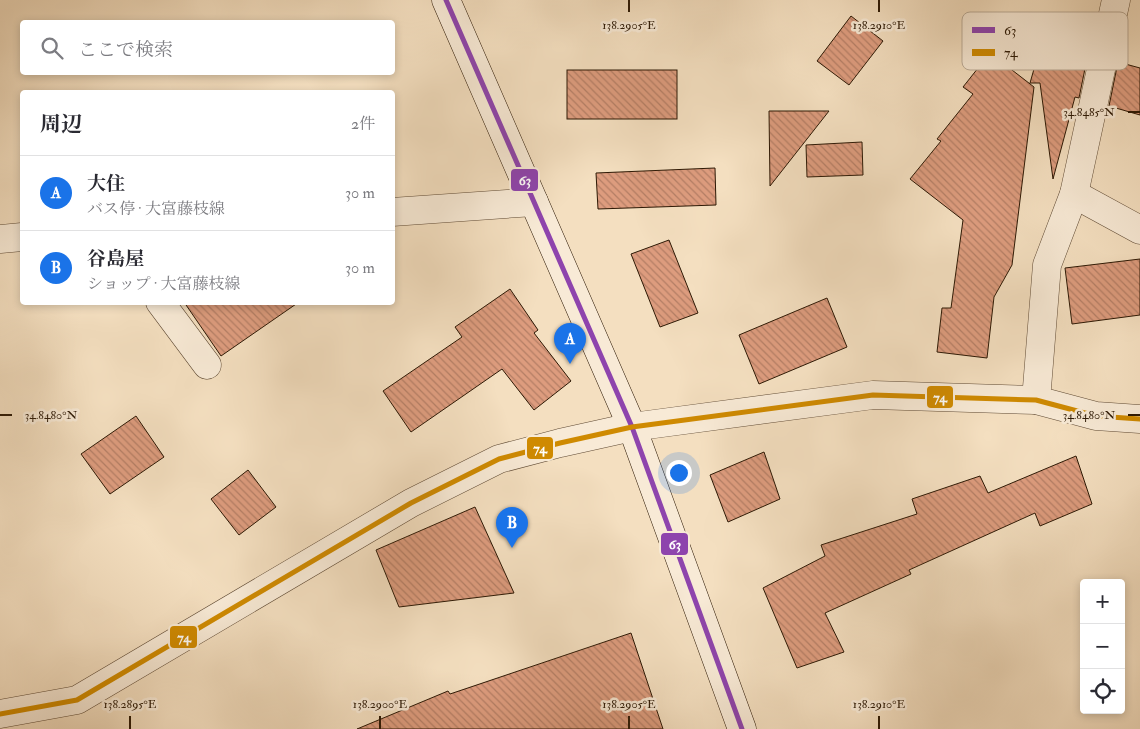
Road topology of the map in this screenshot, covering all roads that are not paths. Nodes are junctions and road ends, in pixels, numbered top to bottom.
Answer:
1 (446, 0) edge
2 (1101, 70) edge
3 (1074, 194) junction
4 (534, 202) junction
5 (395, 212) edge
6 (1140, 230) edge
7 (20, 237) edge
8 (0, 239) edge
9 (162, 305) edge
10 (206, 365) dead end
11 (1036, 400) junction
12 (1140, 419) edge
13 (632, 427) junction
14 (0, 714) edge
15 (742, 729) edge

1 - 4 street
2 - 3 street
3 - 6 street
3 - 11 street
4 - 5 street
4 - 13 street
7 - 8 street
9 - 10 street
11 - 12 street
11 - 13 street
13 - 14 street
13 - 15 street

